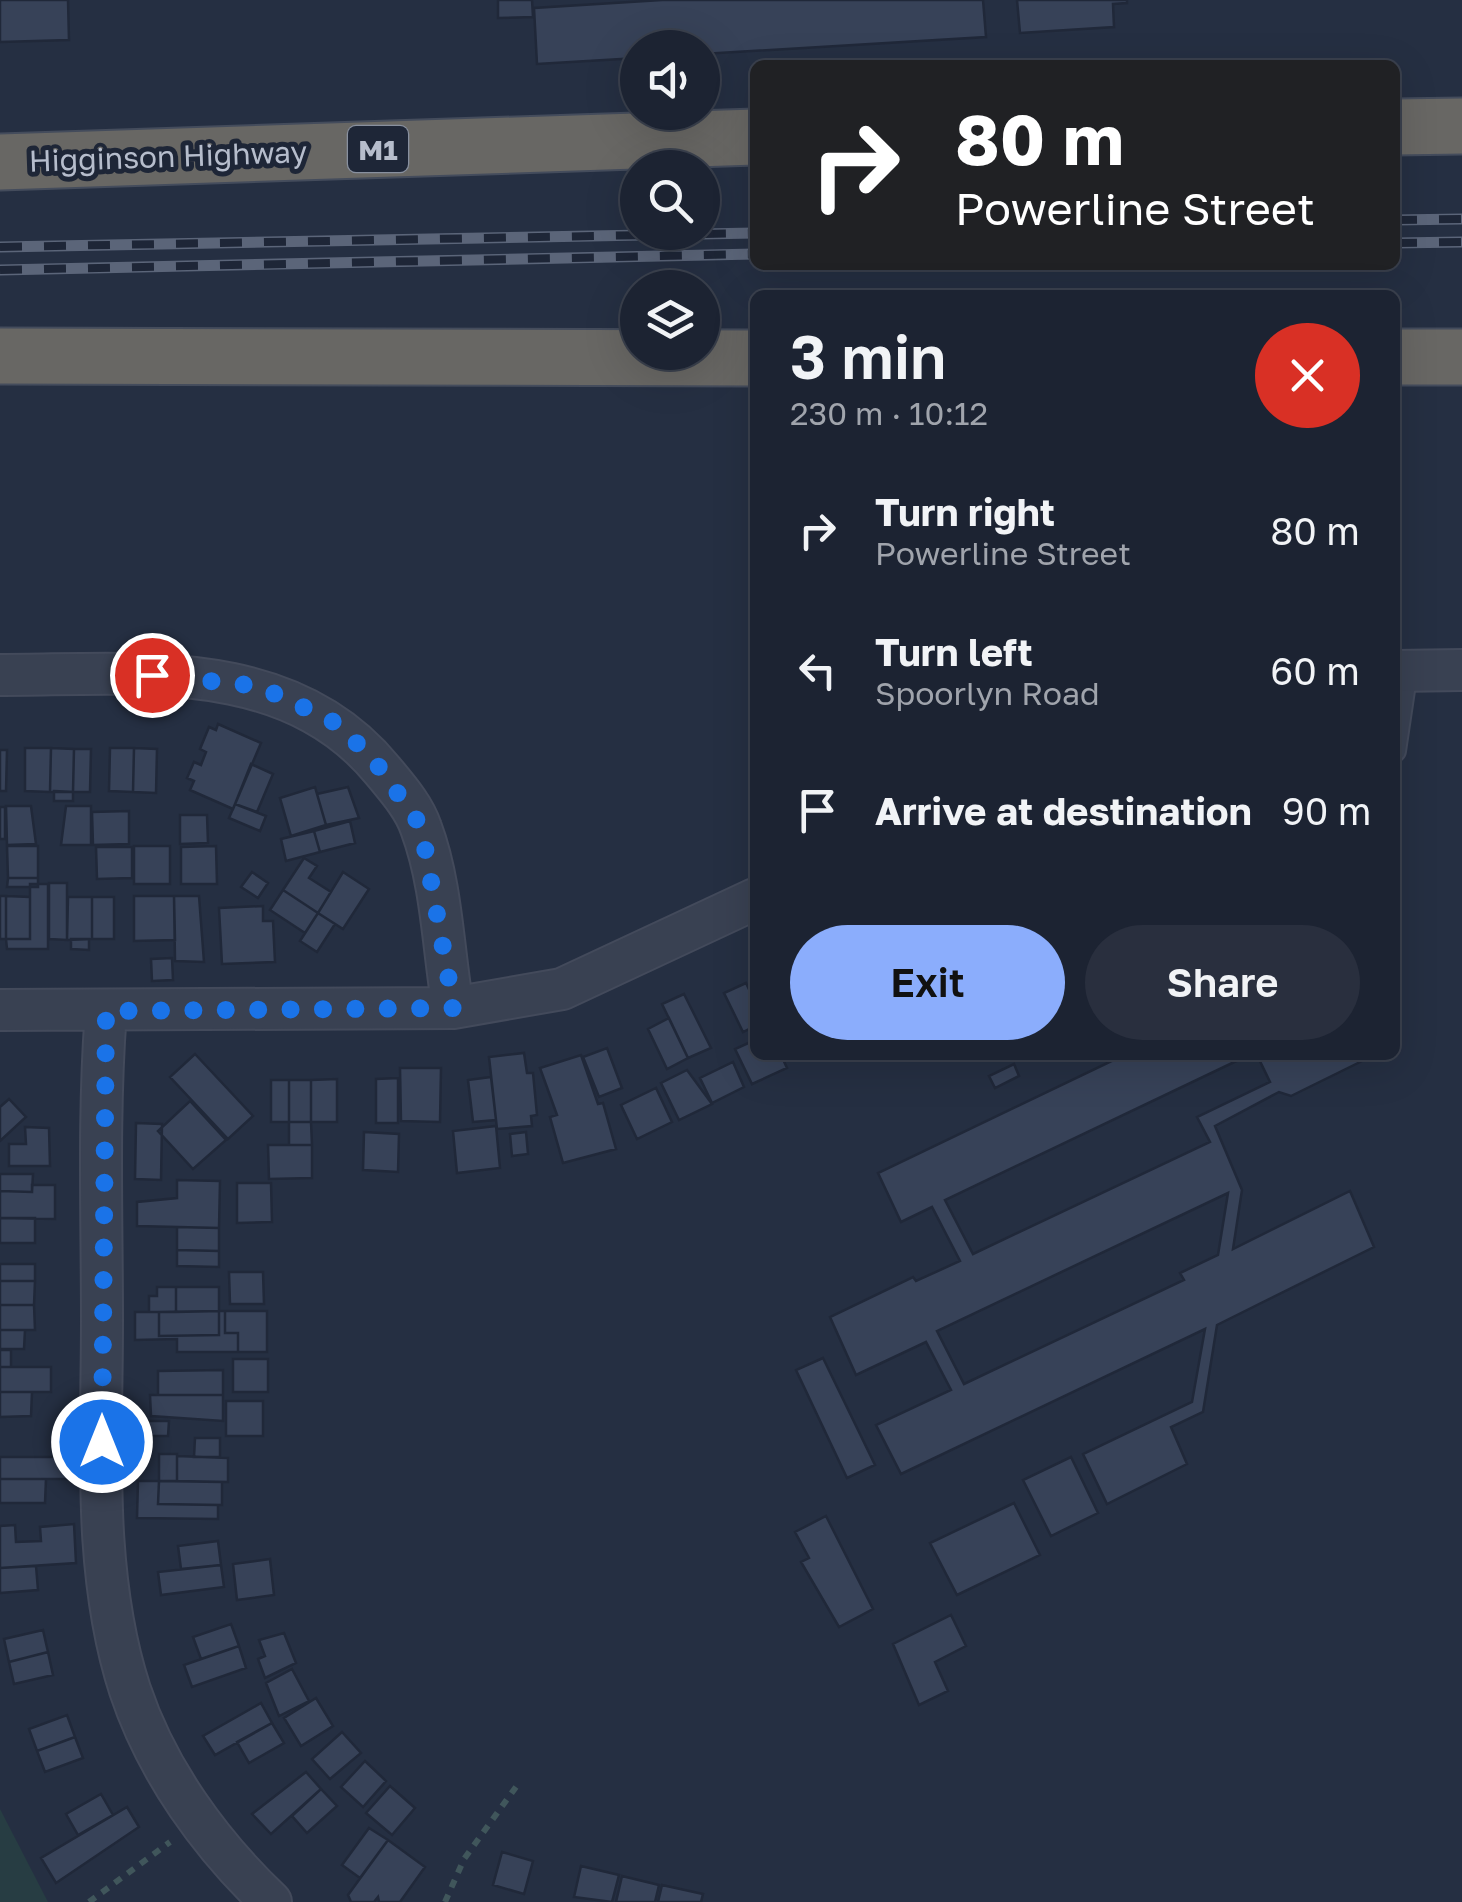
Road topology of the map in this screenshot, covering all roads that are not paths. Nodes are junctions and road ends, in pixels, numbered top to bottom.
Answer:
1 (1462, 126) edge
2 (1400, 127) edge
3 (750, 137) edge
4 (0, 162) edge
5 (0, 356) edge
6 (1462, 356) edge
7 (1400, 357) edge
8 (750, 358) edge
9 (1462, 670) edge
10 (1401, 671) edge
11 (0, 675) edge
12 (750, 902) edge
13 (454, 1008) junction
14 (0, 1010) edge
15 (106, 1011) junction
16 (271, 1902) edge

1 - 2 highway
3 - 4 highway, Higginson Highway / M1
5 - 8 highway
6 - 7 highway
9 - 10 street
11 - 13 street
12 - 13 street
13 - 15 street
14 - 15 street
15 - 16 street

